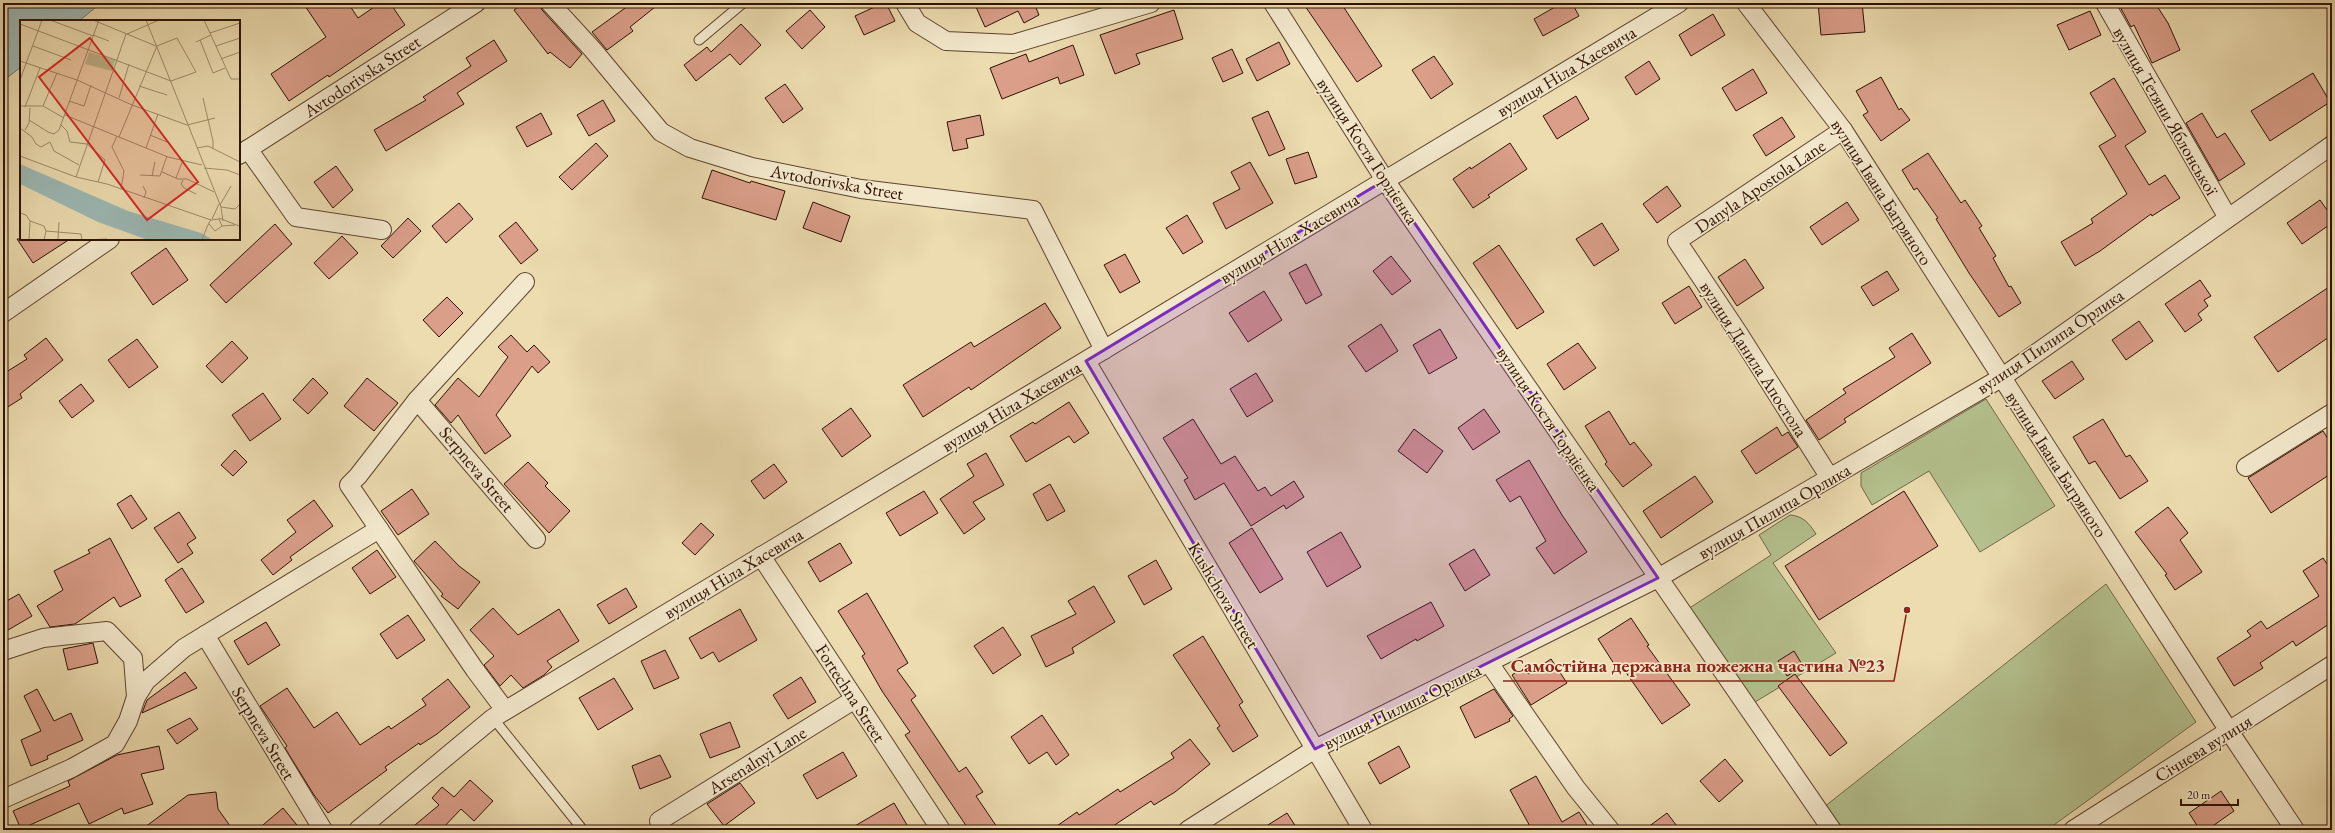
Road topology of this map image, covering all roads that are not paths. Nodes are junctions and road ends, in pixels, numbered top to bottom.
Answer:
1 (476, 3) edge
2 (550, 3) edge
3 (743, 3) edge
4 (905, 3) edge
5 (1151, 3) edge
6 (1273, 3) edge
7 (1679, 3) edge
8 (1746, 3) edge
9 (2105, 3) edge
10 (1103, 10) edge
11 (699, 40) dead end
12 (1843, 130) junction
13 (2332, 145) edge
14 (244, 152) edge
15 (1385, 180) junction
16 (2228, 218) junction
17 (382, 230) dead end
18 (109, 240) edge
19 (1676, 241) joint
20 (525, 282) dead end
21 (3, 313) edge
22 (1104, 350) junction
23 (1086, 361) junction
24 (2001, 378) junction
25 (417, 400) junction
26 (2332, 413) edge
27 (2246, 467) dead end
28 (1830, 478) junction
29 (380, 529) junction
30 (536, 539) dead end
31 (761, 556) junction
32 (1658, 578) junction
33 (205, 635) junction
34 (3, 651) edge
35 (1488, 663) junction
36 (2332, 665) edge
37 (136, 696) junction
38 (855, 699) junction
39 (499, 714) junction
40 (2229, 732) junction
41 (1315, 749) junction
42 (3, 799) edge
43 (659, 820) dead end
44 (322, 830) edge
45 (358, 830) edge
46 (583, 830) edge
47 (941, 830) edge
48 (1188, 830) edge
49 (1363, 830) edge
50 (1610, 830) edge
51 (1832, 830) edge
52 (2073, 830) edge
53 (2295, 830) edge

1 - 14 street, Avtodorivska Street
2 - 22 street, Avtodorivska Street
3 - 11 lane
4 - 10 street
5 - 10 street
6 - 15 street, вулиця Костя Гордієнка
7 - 15 street, вулиця Ніла Хасевича
8 - 12 street, вулиця Івана Багряного
9 - 16 street, вулиця Тетяни Яблонської
12 - 19 street, Danyla Apostola Lane
12 - 24 street, вулиця Івана Багряного
13 - 16 street, вулиця Пилипа Орлика
14 - 17 street, Avtodorivska Street
15 - 22 street, вулиця Ніла Хасевича
15 - 32 street, вулиця Костя Гордієнка
16 - 24 street, вулиця Пилипа Орлика
18 - 21 street
19 - 28 street, вулиця Данила Апостола
20 - 25 street
22 - 23 street, вулиця Ніла Хасевича
23 - 31 street, вулиця Ніла Хасевича
23 - 41 street, Kushchova Street
24 - 28 street, вулиця Пилипа Орлика
24 - 40 street, вулиця Івана Багряного
25 - 29 street
25 - 30 street, Serpneva Street
26 - 27 street
28 - 32 street, вулиця Пилипа Орлика
29 - 33 street
29 - 39 street
31 - 38 street, Fortechna Street
31 - 39 street, вулиця Ніла Хасевича
32 - 35 street, вулиця Пилипа Орлика
32 - 51 street, вулиця Костя Гордієнка
33 - 37 street
33 - 44 street, Serpneva Street
34 - 37 street
35 - 41 street, вулиця Пилипа Орлика
35 - 50 street
36 - 40 street, Січнева вулиця
37 - 42 street
38 - 43 street, Arsenalnyi Lane
38 - 47 street, Fortechna Street
39 - 45 street, вулиця Ніла Хасевича
39 - 46 lane
40 - 52 street, Січнева вулиця
40 - 53 street, вулиця Івана Багряного
41 - 48 street, вулиця Пилипа Орлика
41 - 49 street, Kushchova Street

